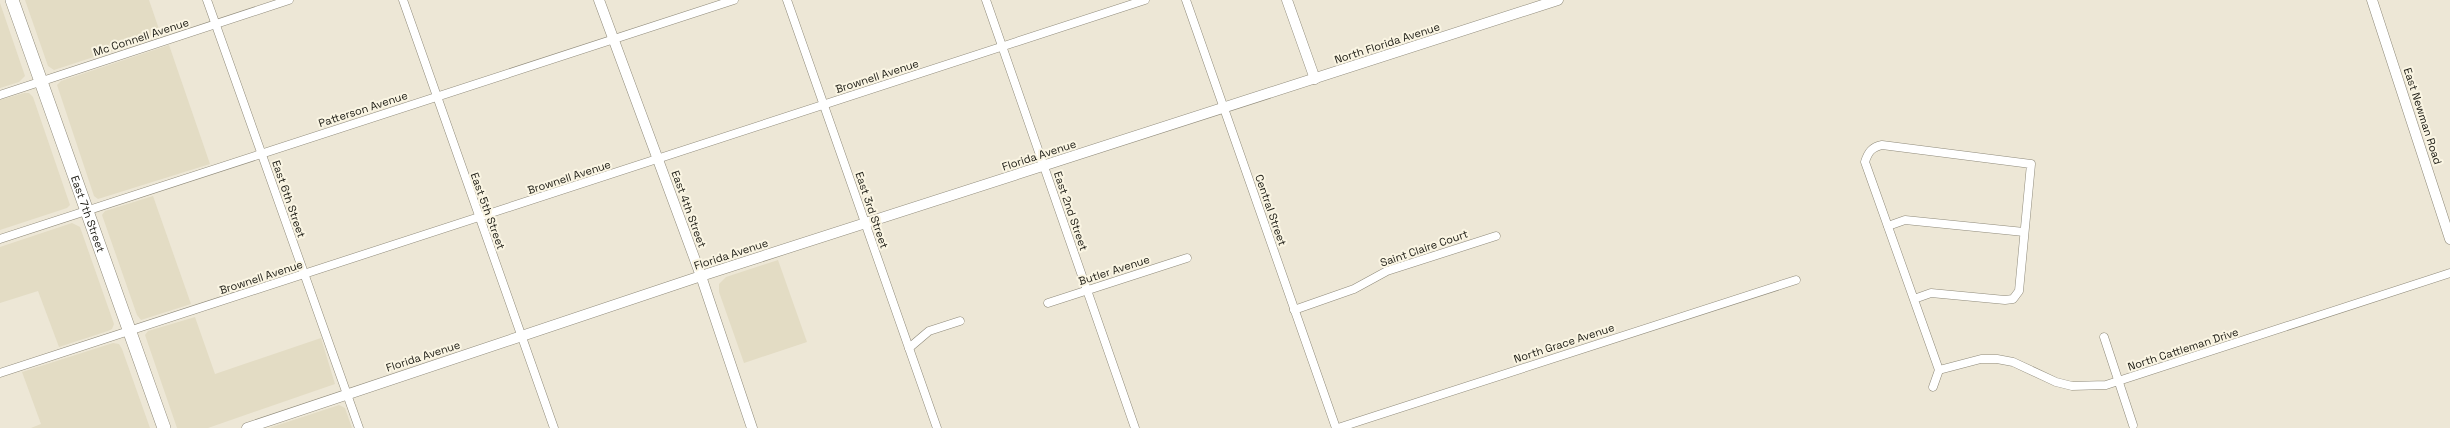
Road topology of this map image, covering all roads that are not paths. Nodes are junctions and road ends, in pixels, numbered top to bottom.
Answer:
1 (12, 0) edge
2 (207, 0) edge
3 (289, 0) edge
4 (403, 0) edge
5 (599, 0) edge
6 (734, 0) edge
7 (787, 0) edge
8 (986, 0) edge
9 (1145, 0) edge
10 (1186, 0) edge
11 (1288, 0) edge
12 (1558, 0) edge
13 (2372, 0) edge
14 (216, 24) junction
15 (612, 38) junction
16 (1002, 47) junction
17 (1315, 79) junction
18 (42, 81) junction
19 (0, 95) edge
20 (436, 96) junction
21 (824, 106) junction
22 (1224, 108) junction
23 (262, 154) junction
24 (658, 159) junction
25 (1044, 167) junction
26 (87, 211) junction
27 (479, 219) junction
28 (865, 224) junction
29 (1888, 226) junction
30 (2024, 232) junction
31 (1496, 236) dead end
32 (0, 239) edge
33 (2450, 239) edge
34 (1188, 258) dead end
35 (2450, 273) edge
36 (304, 274) junction
37 (701, 276) junction
38 (1796, 280) dead end
39 (1087, 290) junction
40 (1914, 299) junction
41 (1048, 303) dead end
42 (1294, 310) junction
43 (960, 321) dead end
44 (130, 331) junction
45 (521, 337) junction
46 (2104, 337) dead end
47 (909, 348) junction
48 (1939, 370) junction
49 (0, 373) edge
50 (2119, 381) junction
51 (1933, 387) dead end
52 (347, 393) junction
53 (2134, 425) dead end
54 (164, 428) edge
55 (247, 428) edge
56 (360, 428) edge
57 (554, 428) edge
58 (752, 428) edge
59 (937, 428) edge
60 (1135, 428) edge
61 (1337, 428) edge

1 - 18 main road, East 7th Street
2 - 14 street, East 6th Street
3 - 14 street, Mc Connell Avenue
4 - 20 street, East 5th Street
5 - 15 street, East 4th Street
6 - 15 street, Patterson Avenue
7 - 21 street, East 3rd Street
8 - 16 street, East 2nd Street
9 - 16 street, Brownell Avenue
10 - 22 street, Central Street
11 - 17 street
12 - 17 street, North Florida Avenue
13 - 33 street, East Newman Road
14 - 18 street, Mc Connell Avenue
14 - 23 street, East 6th Street
15 - 20 street, Patterson Avenue
15 - 24 street, East 4th Street
16 - 21 street, Brownell Avenue
16 - 25 street, East 2nd Street
17 - 22 street, North Florida Avenue
18 - 19 street, Mc Connell Avenue
18 - 26 main road, East 7th Street
20 - 23 street, Patterson Avenue
20 - 27 street, East 5th Street
21 - 24 street, Brownell Avenue
21 - 28 street, East 3rd Street
22 - 25 street, Florida Avenue
22 - 42 street, Central Street
23 - 26 street, Patterson Avenue
23 - 36 street, East 6th Street
24 - 27 street, Brownell Avenue
24 - 37 street, East 4th Street
25 - 28 street, Florida Avenue
25 - 39 street, East 2nd Street
26 - 32 street, Patterson Avenue
26 - 44 main road, East 7th Street
27 - 36 street, Brownell Avenue
27 - 45 street, East 5th Street
28 - 37 street, Florida Avenue
28 - 47 street, East 3rd Street
29 - 30 street
29 - 30 street
29 - 40 street
30 - 40 street
31 - 42 street, Saint Claire Court
34 - 39 street, Butler Avenue
35 - 50 street, North Cattleman Drive
36 - 44 street, Brownell Avenue
36 - 52 street, East 6th Street
37 - 45 street, Florida Avenue
37 - 58 street, East 4th Street
38 - 61 street, North Grace Avenue
39 - 41 street, Butler Avenue
39 - 60 street, East 2nd Street
40 - 48 street
42 - 61 street, Central Street
43 - 47 street
44 - 49 street, Brownell Avenue
44 - 54 main road, East 7th Street
45 - 52 street, Florida Avenue
45 - 57 street, East 5th Street
46 - 50 street
47 - 59 street, East 3rd Street
48 - 50 street, North Cattleman Drive
48 - 51 street
50 - 53 street
52 - 55 street, Florida Avenue
52 - 56 street, East 6th Street

